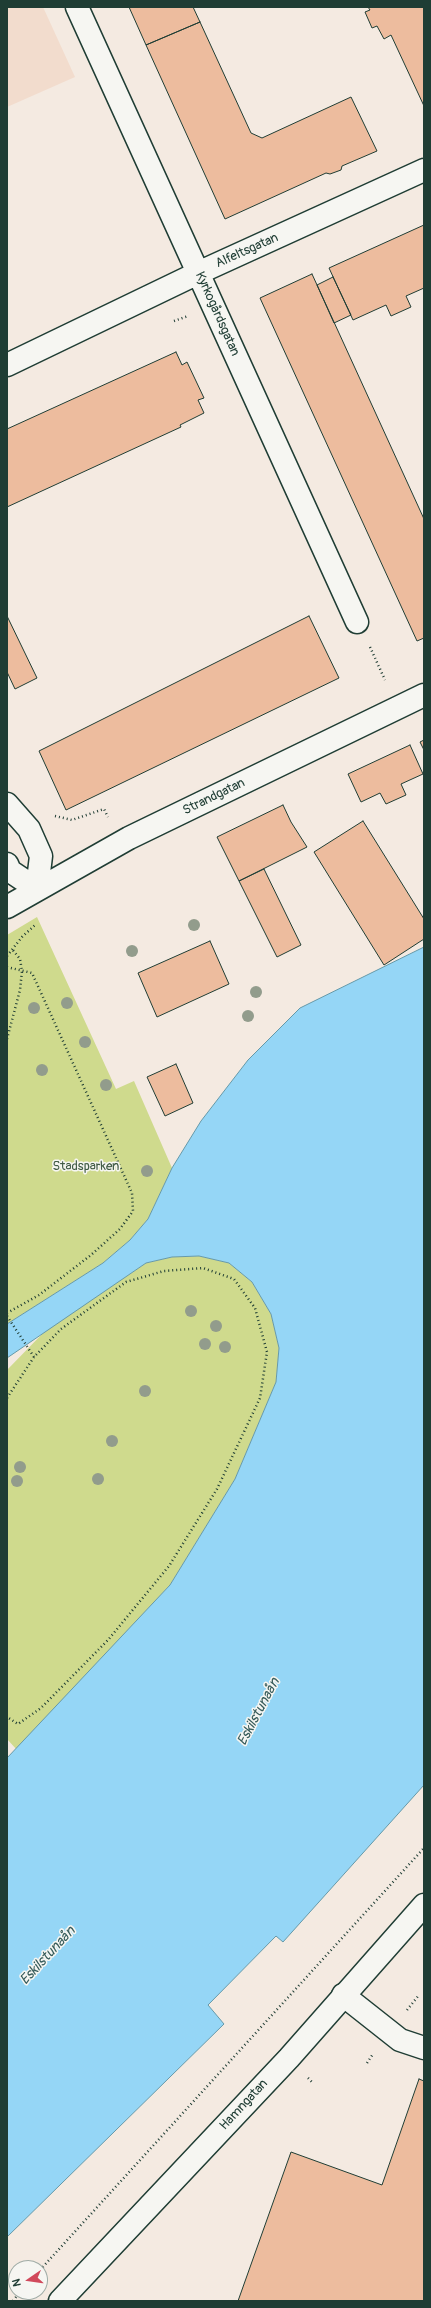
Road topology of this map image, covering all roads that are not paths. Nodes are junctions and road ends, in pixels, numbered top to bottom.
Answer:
1 (77, 7) edge
2 (424, 170) edge
3 (198, 273) junction
4 (7, 365) edge
5 (357, 622) road end
6 (424, 695) edge
7 (7, 804) edge
8 (7, 864) edge
9 (37, 889) junction
10 (7, 907) edge
11 (424, 1905) edge
12 (343, 1995) junction
13 (424, 2048) edge
14 (60, 2301) edge

1 - 3 street, Kyrkogårdsgatan
2 - 3 street, Alfeltsgatan
3 - 4 street, Alfeltsgatan
3 - 5 street, Kyrkogårdsgatan
6 - 9 street, Strandgatan
7 - 9 street
8 - 9 street
9 - 10 street, Strandgatan
11 - 12 street, Hamngatan
12 - 13 street
12 - 14 street, Hamngatan

